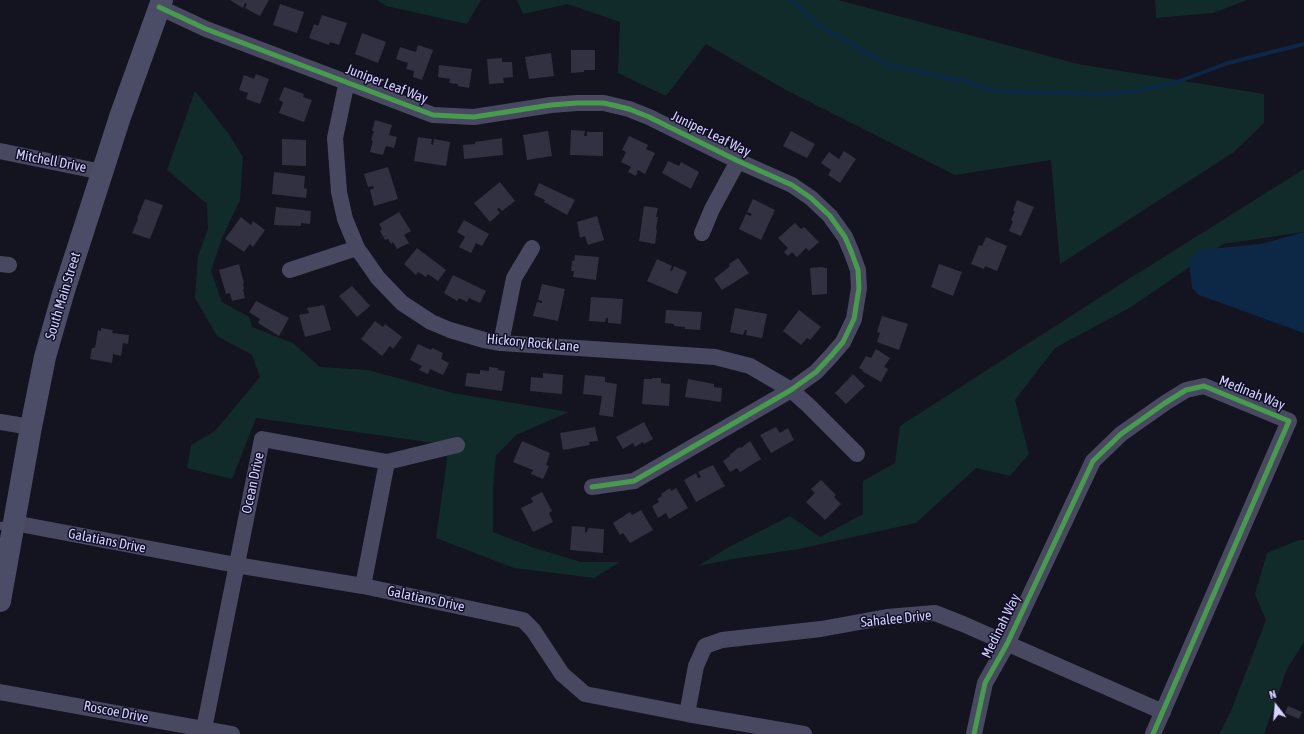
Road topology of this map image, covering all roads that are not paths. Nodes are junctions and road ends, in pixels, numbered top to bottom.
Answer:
1 (161, 3) edge
2 (347, 82) junction
3 (0, 151) edge
4 (738, 161) junction
5 (102, 172) junction
6 (702, 233) dead end
7 (357, 248) junction
8 (532, 248) dead end
9 (290, 270) dead end
10 (501, 343) junction
11 (791, 390) junction
12 (0, 422) edge
13 (31, 427) junction
14 (457, 445) dead end
15 (857, 454) dead end
16 (387, 462) junction
17 (592, 487) dead end
18 (7, 525) edge
19 (3, 562) edge
20 (236, 566) junction
21 (363, 586) junction
22 (0, 601) edge
23 (1007, 644) junction
24 (0, 692) edge
25 (1163, 712) junction
26 (687, 714) junction
27 (204, 729) junction
28 (232, 734) edge
29 (804, 734) edge
30 (974, 734) edge
31 (1153, 734) edge

1 - 2 street, Juniper Leaf Way
1 - 5 main road, South Main Street
2 - 4 street, Juniper Leaf Way
2 - 7 street, Hickory Rock Lane
3 - 5 street, Mitchell Drive
4 - 6 street
4 - 11 street, Juniper Leaf Way
5 - 13 main road, South Main Street
7 - 9 street
7 - 10 street, Hickory Rock Lane
8 - 10 street
10 - 11 street, Hickory Rock Lane
11 - 15 street, Hickory Rock Lane
11 - 17 street, Juniper Leaf Way
12 - 13 street
13 - 18 main road, South Main Street
14 - 16 street
16 - 20 street, Ocean Drive
16 - 21 street
18 - 19 main road, South Main Street
18 - 20 street, Galatians Drive
19 - 22 main road, South Main Street
20 - 21 street, Galatians Drive
20 - 27 street, Ocean Drive
21 - 26 street, Galatians Drive
23 - 25 street, Sahalee Drive
23 - 25 street, Medinah Way
23 - 26 street, Sahalee Drive
23 - 30 street, Medinah Way
24 - 27 street, Roscoe Drive
25 - 31 street, Medinah Way
26 - 29 street, Galatians Drive
27 - 28 street, Roscoe Drive

